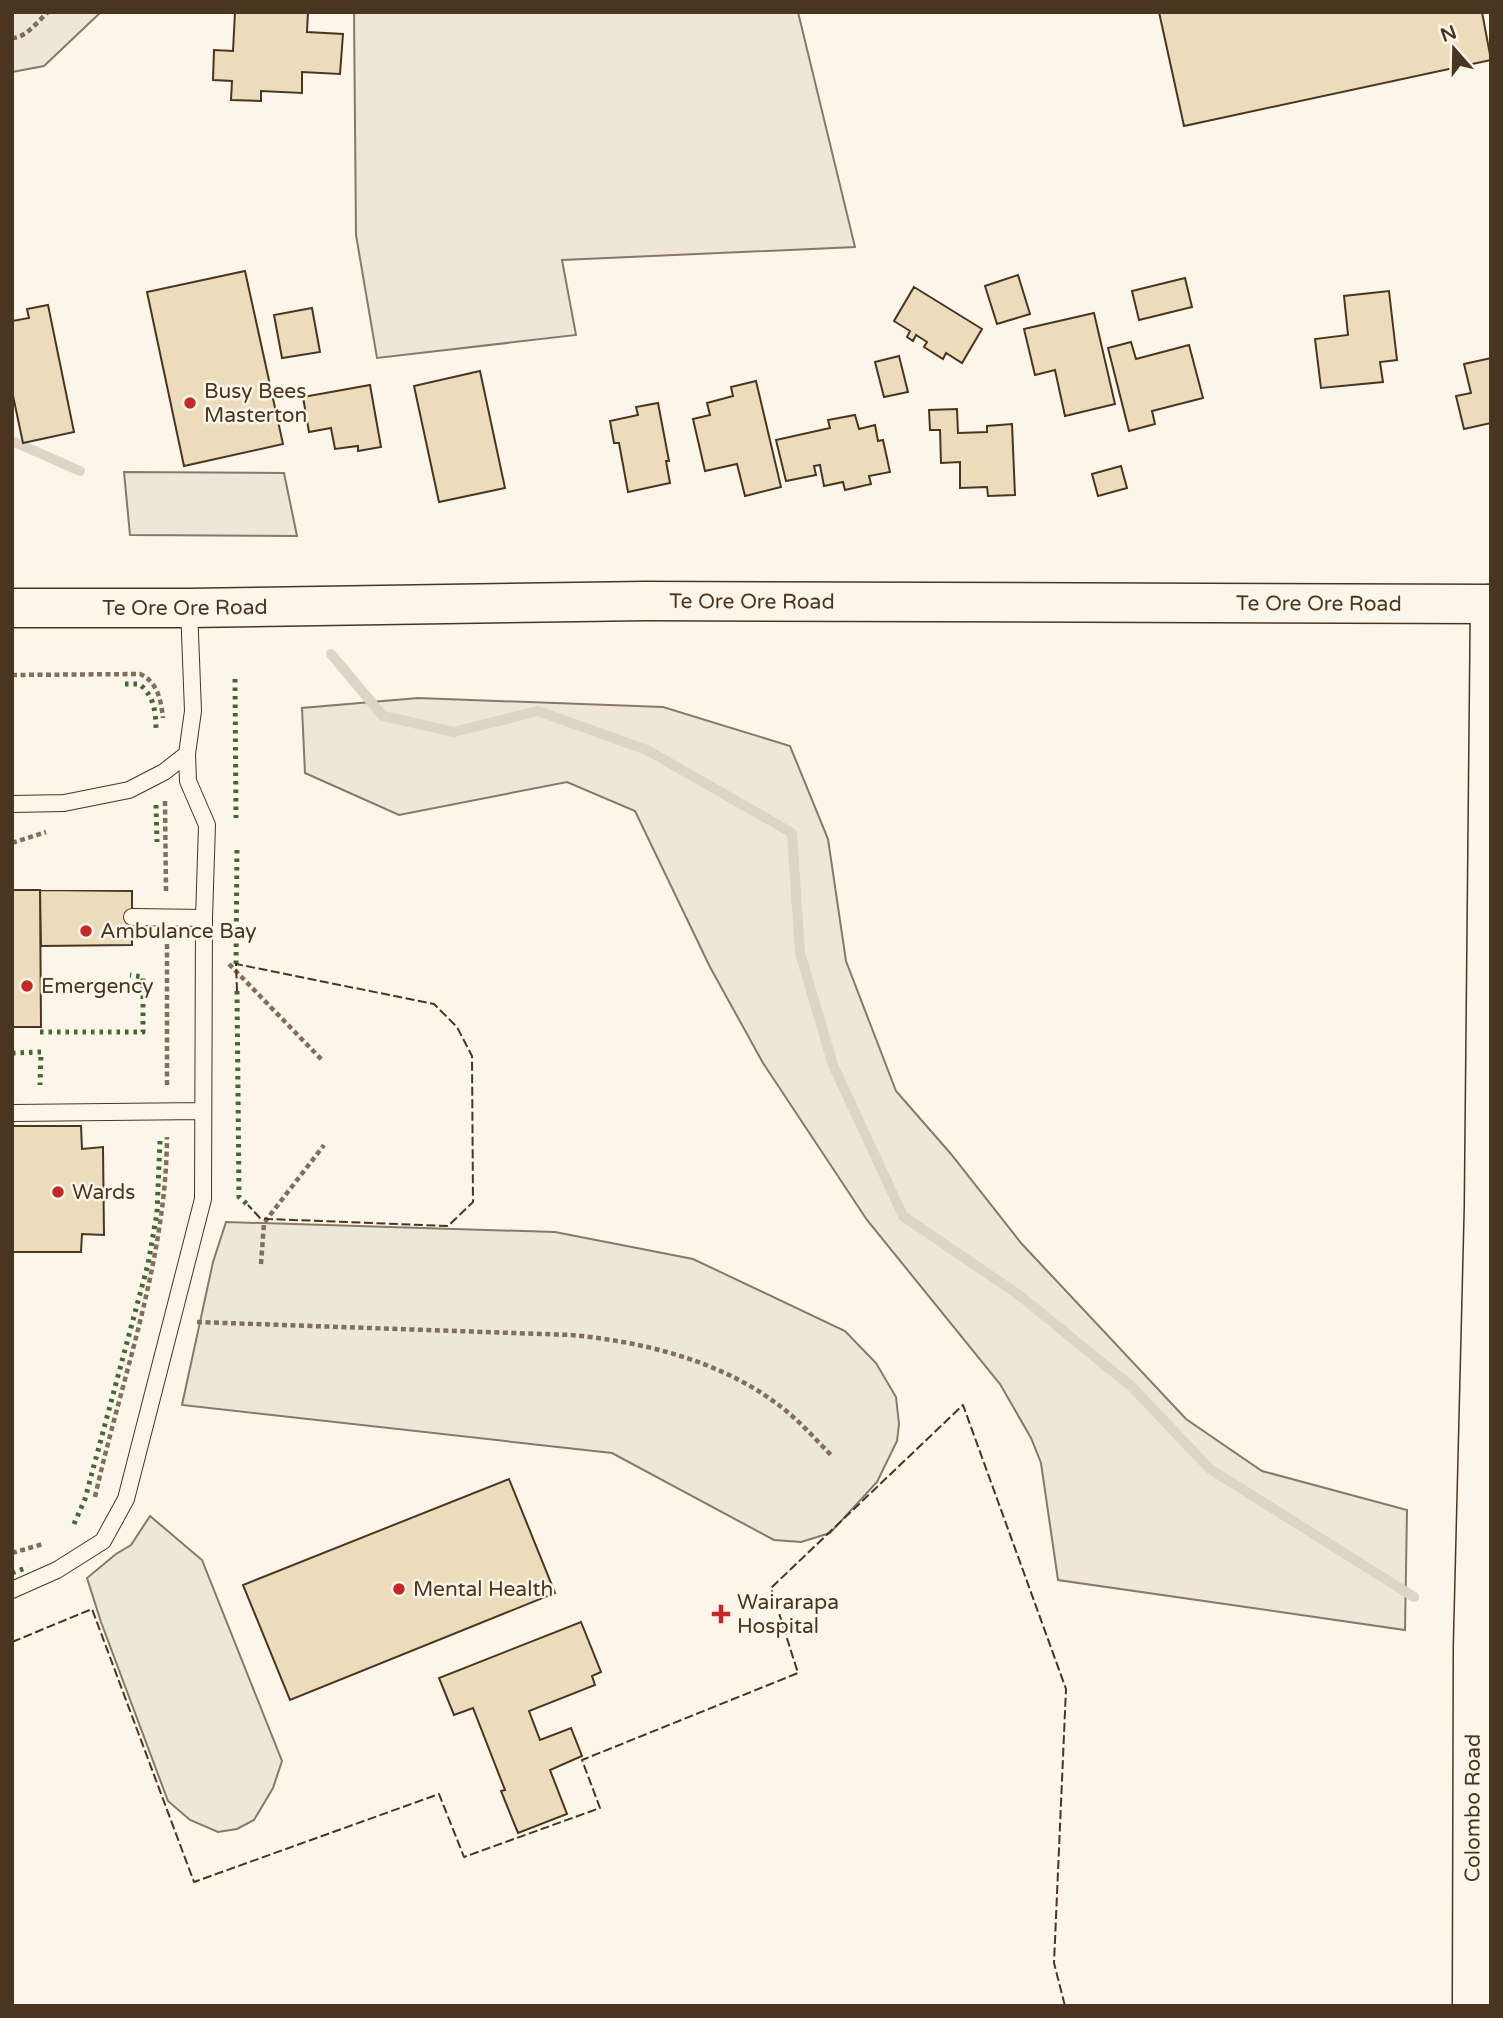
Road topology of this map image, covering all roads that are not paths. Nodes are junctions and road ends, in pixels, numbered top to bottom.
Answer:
1 (1490, 604) edge
2 (12, 608) edge
3 (189, 608) junction
4 (187, 754) junction
5 (12, 804) edge
6 (132, 917) dead end
7 (204, 918) junction
8 (1488, 1017) edge
9 (203, 1111) junction
10 (12, 1113) edge
11 (1485, 1363) edge
12 (12, 1590) edge
13 (1472, 2006) edge

1 - 3 main road, Te Ore Ore Road
1 - 8 main road, Colombo Road
2 - 3 main road, Te Ore Ore Road
3 - 4 lane
4 - 5 lane
4 - 7 lane
6 - 7 lane
7 - 9 lane
8 - 11 main road, Colombo Road
9 - 10 lane
9 - 12 lane
11 - 13 main road, Colombo Road

